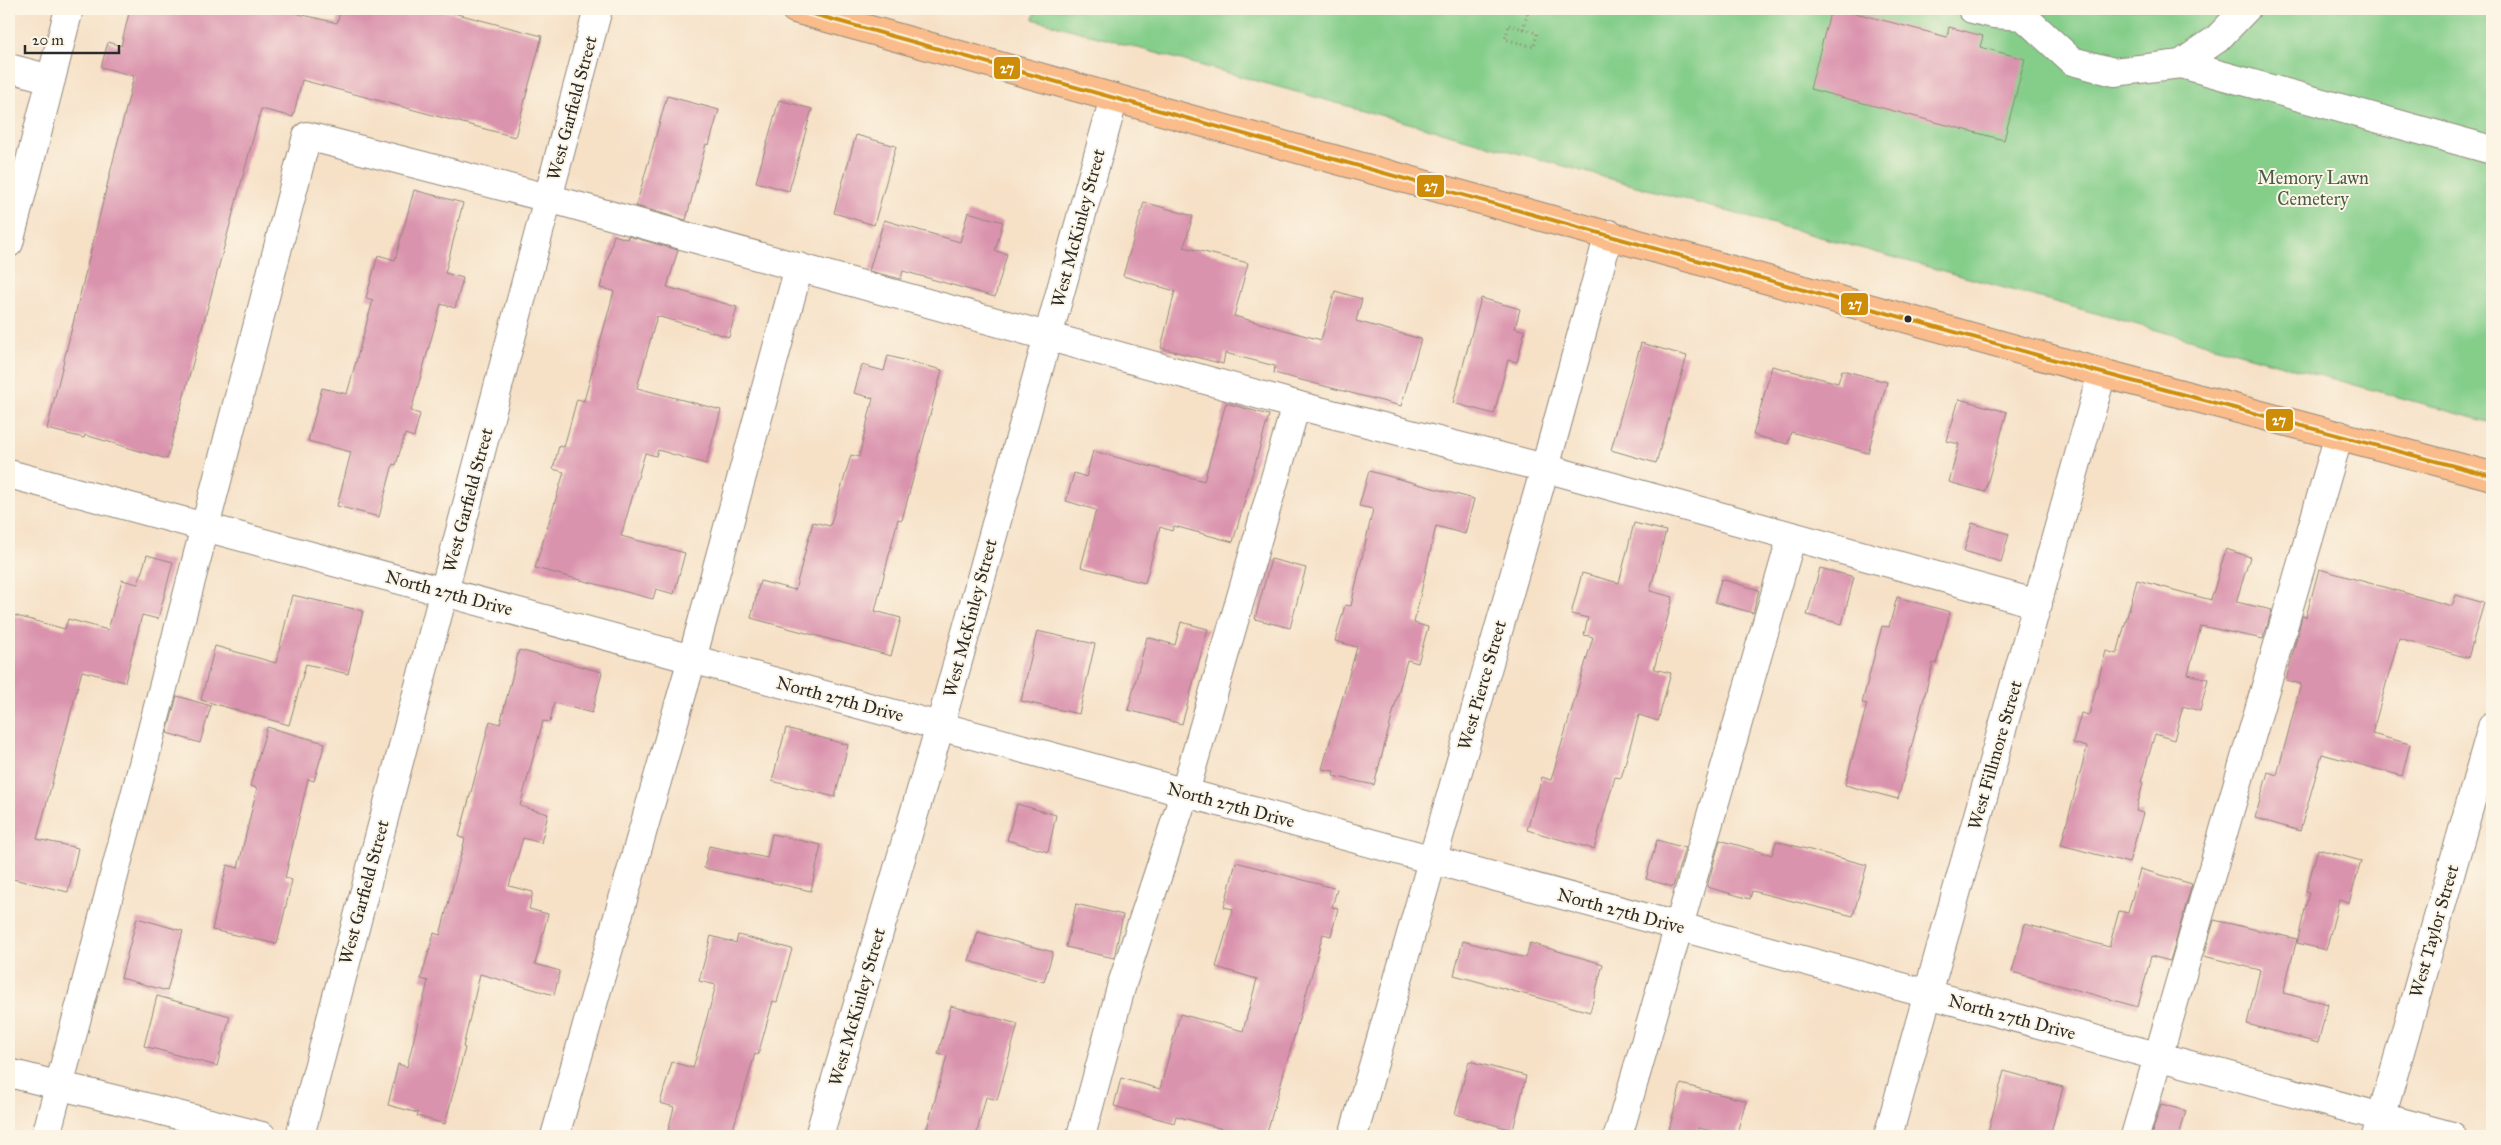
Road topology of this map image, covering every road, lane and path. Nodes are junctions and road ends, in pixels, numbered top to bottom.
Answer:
1 (69, 9) edge
2 (598, 9) edge
3 (795, 9) edge
4 (1529, 9) edge
5 (1972, 9) edge
6 (2246, 9) edge
7 (2022, 12) edge
8 (1523, 29) junction
9 (2181, 64) junction
10 (9, 68) edge
11 (51, 79) junction
12 (1114, 98) junction
13 (2492, 150) edge
14 (548, 198) junction
15 (1609, 234) junction
16 (9, 243) edge
17 (799, 267) junction
18 (1048, 335) junction
19 (2102, 373) junction
20 (1296, 405) junction
21 (2339, 435) junction
22 (1545, 468) junction
23 (9, 474) edge
24 (2492, 476) edge
25 (204, 527) junction
26 (1792, 536) junction
27 (444, 592) junction
28 (2038, 604) junction
29 (692, 659) junction
30 (940, 726) junction
31 (2492, 727) edge
32 (1185, 792) junction
33 (1432, 859) junction
34 (1680, 927) junction
35 (1927, 994) junction
36 (2157, 1056) junction
37 (9, 1073) edge
38 (58, 1086) junction
39 (2379, 1127) edge
40 (46, 1136) edge
41 (262, 1136) edge
42 (300, 1136) edge
43 (555, 1136) edge
44 (819, 1136) edge
45 (1081, 1136) edge
46 (1353, 1136) edge
47 (1618, 1136) edge
48 (1888, 1136) edge
49 (2135, 1136) edge
50 (2452, 1136) edge

1 - 11 street
2 - 14 street, West Garfield Street
3 - 12 main road
4 - 8 path
5 - 7 street
6 - 9 street
7 - 9 street
8 - 8 path
9 - 13 street
10 - 11 street
11 - 16 street
12 - 15 main road
12 - 18 street, West McKinley Street
14 - 17 street
14 - 25 street
14 - 27 street, West Garfield Street
15 - 19 main road
15 - 22 street, West Pierce Street
17 - 18 street
17 - 29 street
18 - 20 street
18 - 30 street, West McKinley Street
19 - 21 main road
19 - 28 street, West Fillmore Street
20 - 22 street
20 - 32 street
21 - 24 main road
21 - 36 street
22 - 26 street
22 - 33 street, West Pierce Street
23 - 25 street, North 27th Drive
25 - 27 street, North 27th Drive
25 - 38 street
26 - 28 street
26 - 34 street
27 - 29 street, North 27th Drive
27 - 42 street, West Garfield Street
28 - 35 street, West Fillmore Street
29 - 30 street, North 27th Drive
29 - 43 street
30 - 32 street, North 27th Drive
30 - 44 street, West McKinley Street
31 - 39 street, West Taylor Street
32 - 33 street, North 27th Drive
32 - 45 street
33 - 34 street, North 27th Drive
33 - 46 street, West Pierce Street
34 - 35 street, North 27th Drive
34 - 47 street
35 - 36 street, North 27th Drive
35 - 48 street, West Fillmore Street
36 - 39 street, North 27th Drive
36 - 49 street
37 - 38 street
38 - 40 street
38 - 41 street
39 - 50 street, North 27th Drive

